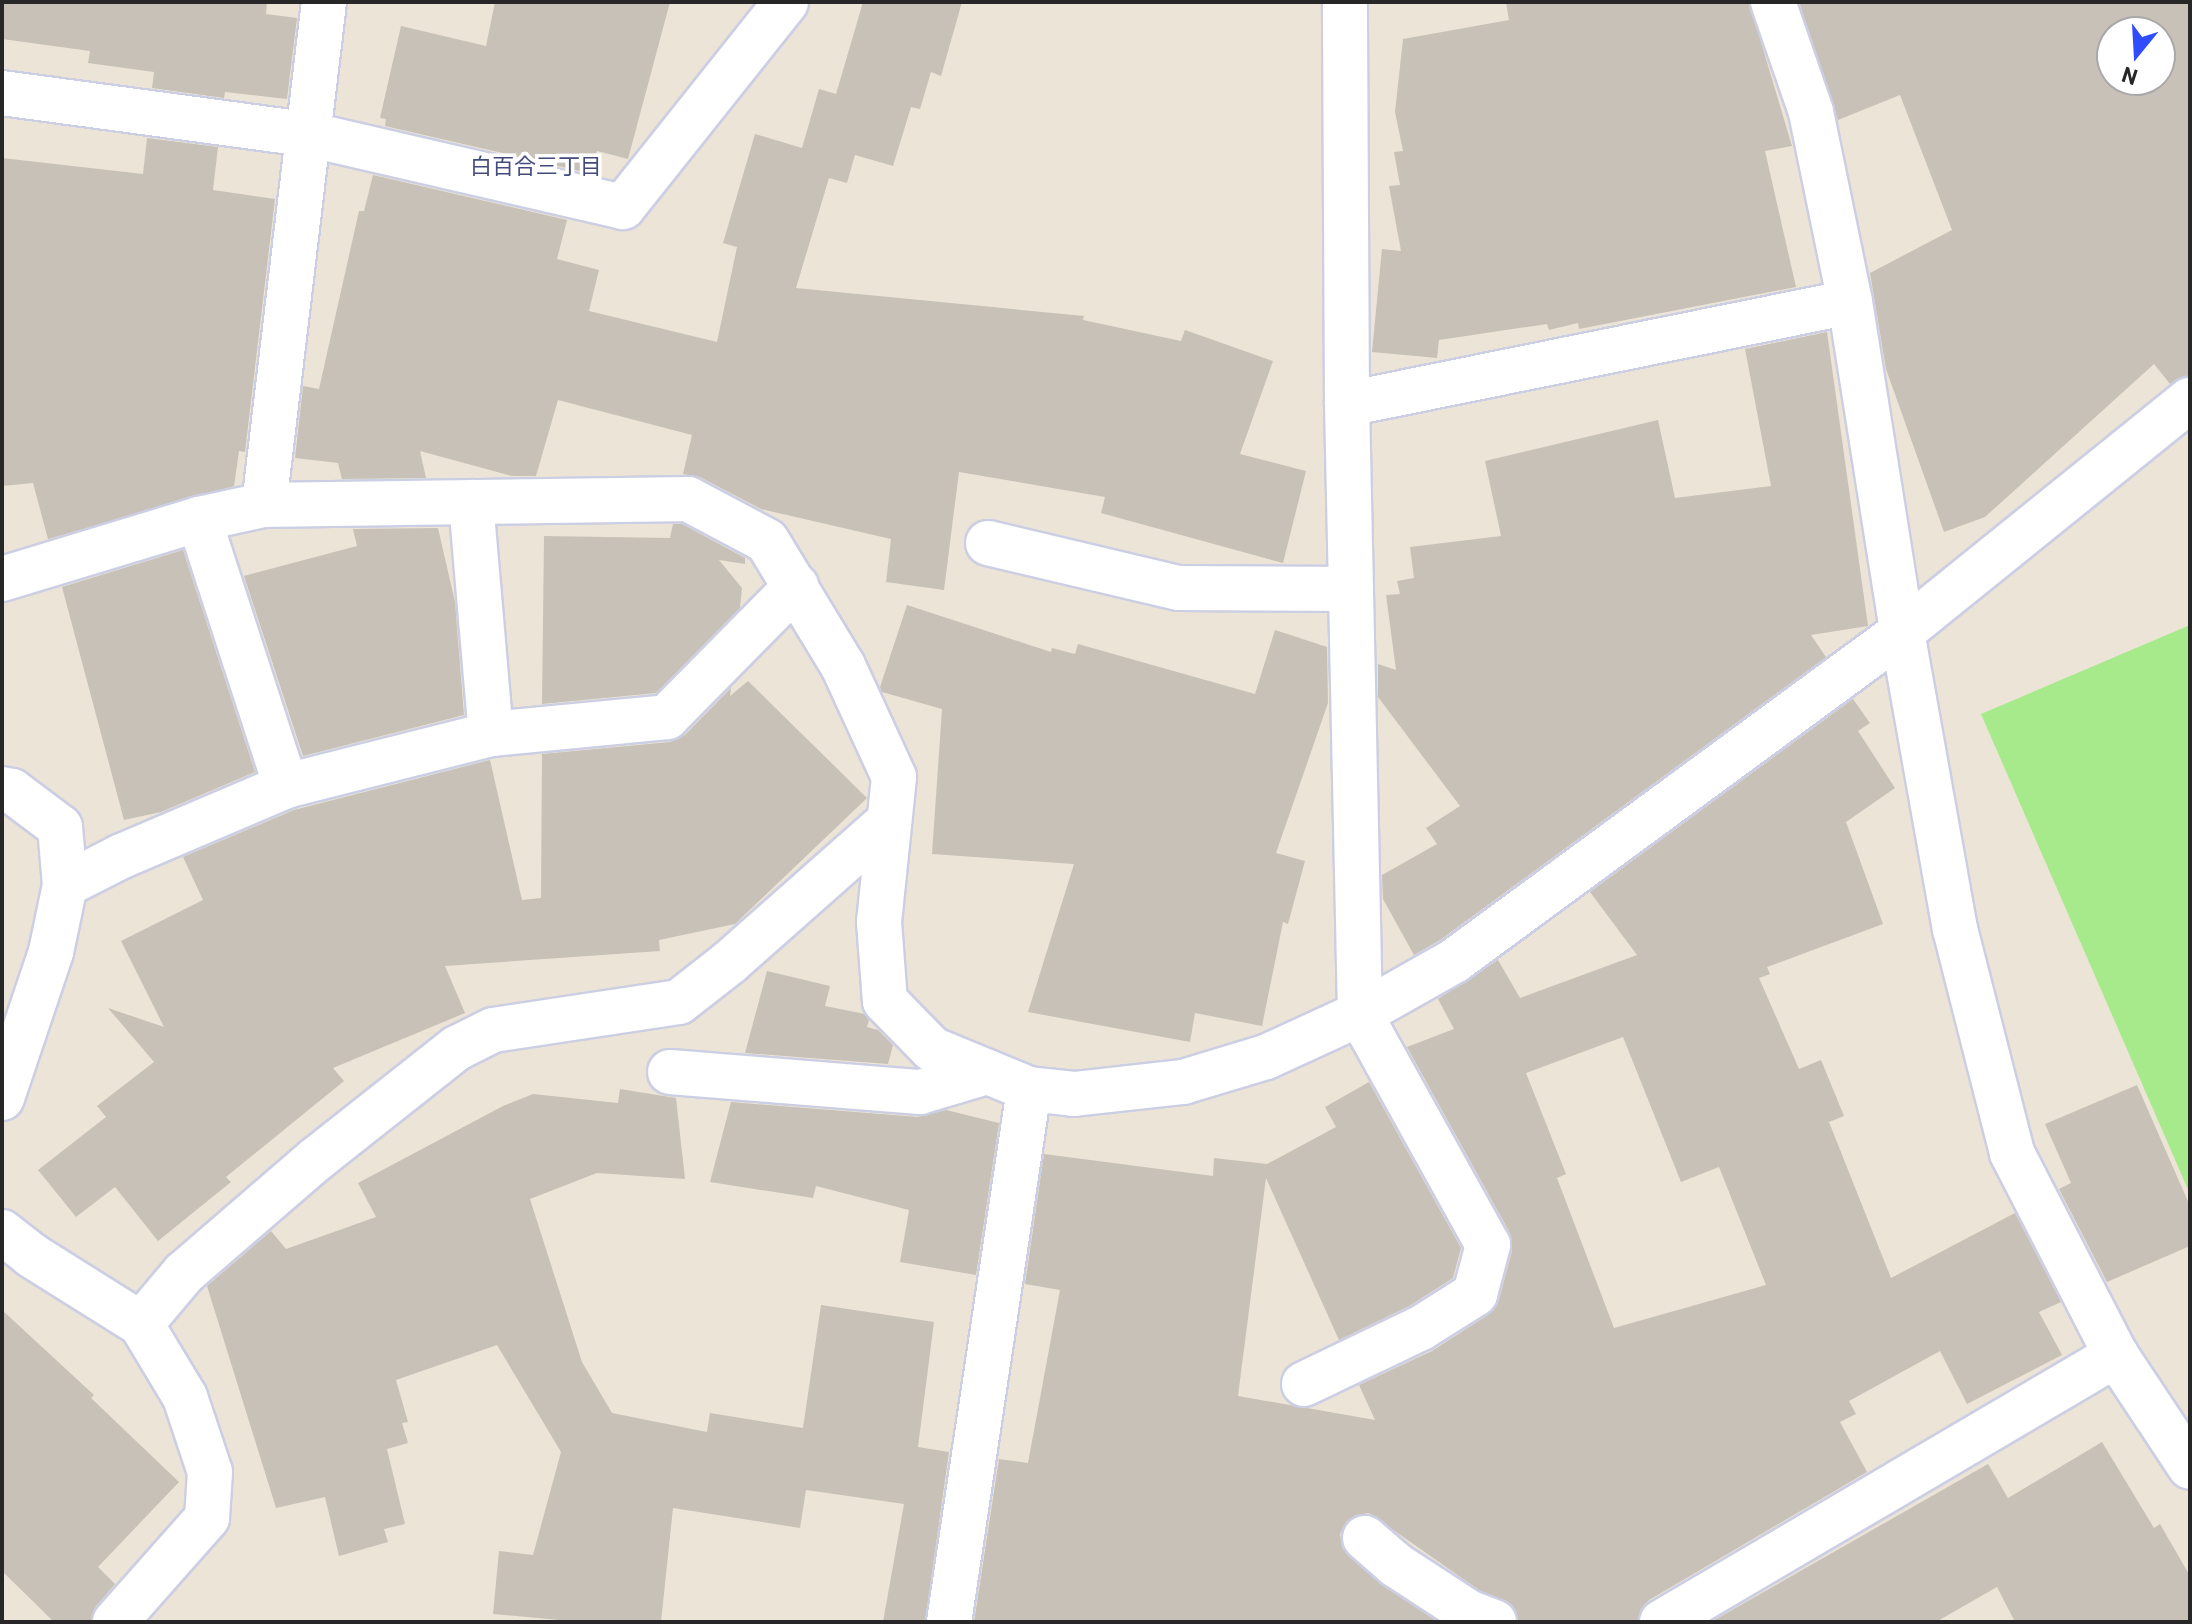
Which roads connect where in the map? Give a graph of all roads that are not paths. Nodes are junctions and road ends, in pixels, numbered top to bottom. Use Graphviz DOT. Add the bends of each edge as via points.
graph roads {
  1 [pos="324,2"];
  2 [pos="786,2"];
  3 [pos="1345,2"];
  4 [pos="1773,2"];
  5 [pos="2,93"];
  6 [pos="307,134"];
  7 [pos="1850,302"];
  8 [pos="2190,400"];
  9 [pos="1347,404"];
  10 [pos="471,502"];
  11 [pos="264,505"];
  12 [pos="199,519"];
  13 [pos="988,543"];
  14 [pos="2,579"];
  15 [pos="796,586"];
  16 [pos="1351,589"];
  17 [pos="1902,632"];
  18 [pos="491,734"];
  19 [pos="286,786"];
  20 [pos="2,789"];
  21 [pos="887,823"];
  22 [pos="65,885"];
  23 [pos="1360,1014"];
  24 [pos="670,1072"];
  25 [pos="987,1072"];
  26 [pos="1029,1089"];
  27 [pos="2,1098"];
  28 [pos="2,1232"];
  29 [pos="141,1324"];
  30 [pos="2116,1355"];
  31 [pos="1304,1384"];
  32 [pos="2190,1467"];
  33 [pos="1365,1538"];
  34 [pos="115,1622"];
  35 [pos="949,1622"];
  36 [pos="1494,1622"];
  37 [pos="1662,1622"];
  1 -- 6 [label="street"];
  2 -- 6 [label="street" via="623,207"];
  3 -- 9 [label="street"];
  4 -- 7 [label="street" via="1811,112"];
  5 -- 6 [label="street"];
  6 -- 11 [label="street"];
  7 -- 9 [label="street"];
  7 -- 17 [label="street"];
  8 -- 17 [label="street"];
  9 -- 16 [label="street"];
  10 -- 11 [label="street"];
  10 -- 15 [label="street" via="688,499 767,541"];
  10 -- 18 [label="street"];
  11 -- 12 [label="street"];
  12 -- 14 [label="street"];
  12 -- 19 [label="street"];
  13 -- 16 [label="street" via="1179,588"];
  15 -- 18 [label="street" via="667,717"];
  15 -- 21 [label="street" via="843,666 894,777"];
  16 -- 23 [label="street"];
  17 -- 23 [label="street" via="1454,961"];
  17 -- 30 [label="street" via="1955,929 2012,1153"];
  18 -- 19 [label="street"];
  19 -- 22 [label="street"];
  20 -- 22 [label="street" via="60,827"];
  21 -- 25 [label="street" via="879,922 885,1001 932,1049"];
  21 -- 29 [label="street" via="679,1002 493,1030 457,1048 184,1273"];
  22 -- 27 [label="street" via="51,952"];
  23 -- 26 [label="street" via="1266,1057 1183,1082 1074,1094"];
  23 -- 31 [label="street" via="1488,1245 1475,1294 1421,1328"];
  24 -- 25 [label="street" via="920,1092"];
  25 -- 26 [label="street"];
  26 -- 35 [label="street"];
  28 -- 29 [label="street"];
  29 -- 34 [label="street" via="185,1397 210,1472 207,1518"];
  30 -- 32 [label="street"];
  30 -- 37 [label="street"];
  33 -- 36 [label="street" via="1426,1585"];
}
